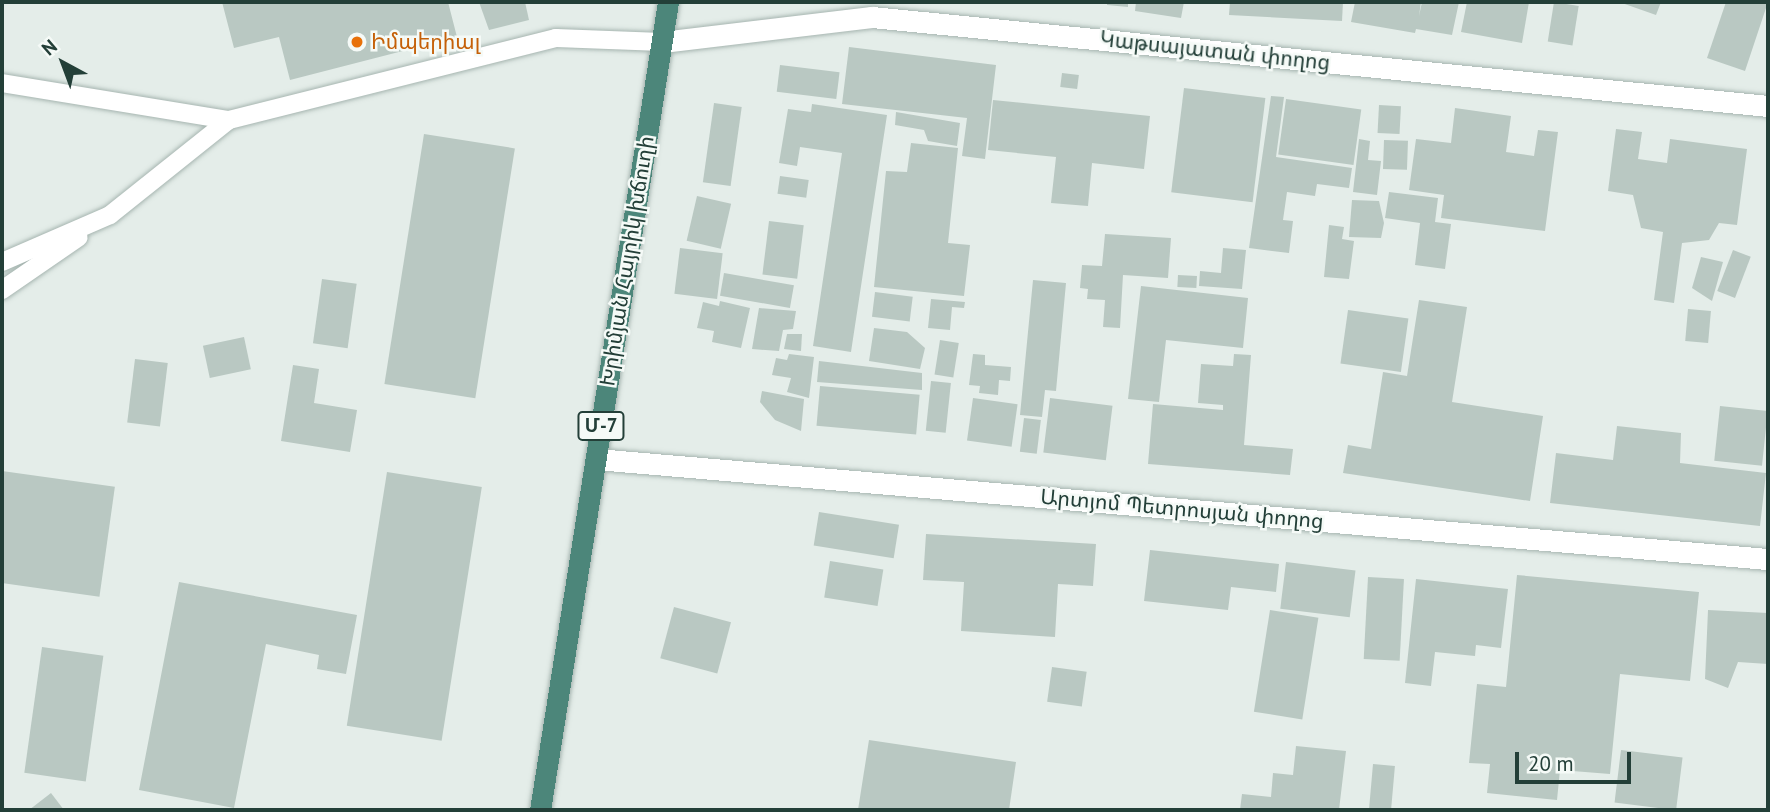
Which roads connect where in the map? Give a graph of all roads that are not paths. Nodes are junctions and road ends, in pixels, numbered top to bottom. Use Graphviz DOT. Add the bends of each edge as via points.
graph roads {
  1 [pos="668,2"];
  2 [pos="662,41"];
  3 [pos="2,83"];
  4 [pos="1768,106"];
  5 [pos="229,120"];
  6 [pos="110,215"];
  7 [pos="2,262"];
  8 [pos="2,290"];
  9 [pos="596,459"];
  10 [pos="1768,559"];
  11 [pos="540,810"];
  1 -- 2 [label="highway, Խրիմյան Հայրիկ խճուղի / Մ-7"];
  2 -- 4 [label="street, Կաթսայատան փողոց" via="872,17"];
  2 -- 5 [label="lane" via="556,38"];
  2 -- 9 [label="highway, Խրիմյան Հայրիկ խճուղի / Մ-7"];
  3 -- 5 [label="lane"];
  5 -- 6 [label="lane"];
  6 -- 7 [label="lane"];
  6 -- 8 [label="lane"];
  9 -- 10 [label="street, Արտյոմ Պետրոսյան փողոց"];
  9 -- 11 [label="highway, Խրիմյան Հայրիկ խճուղի / Մ-7"];
}
